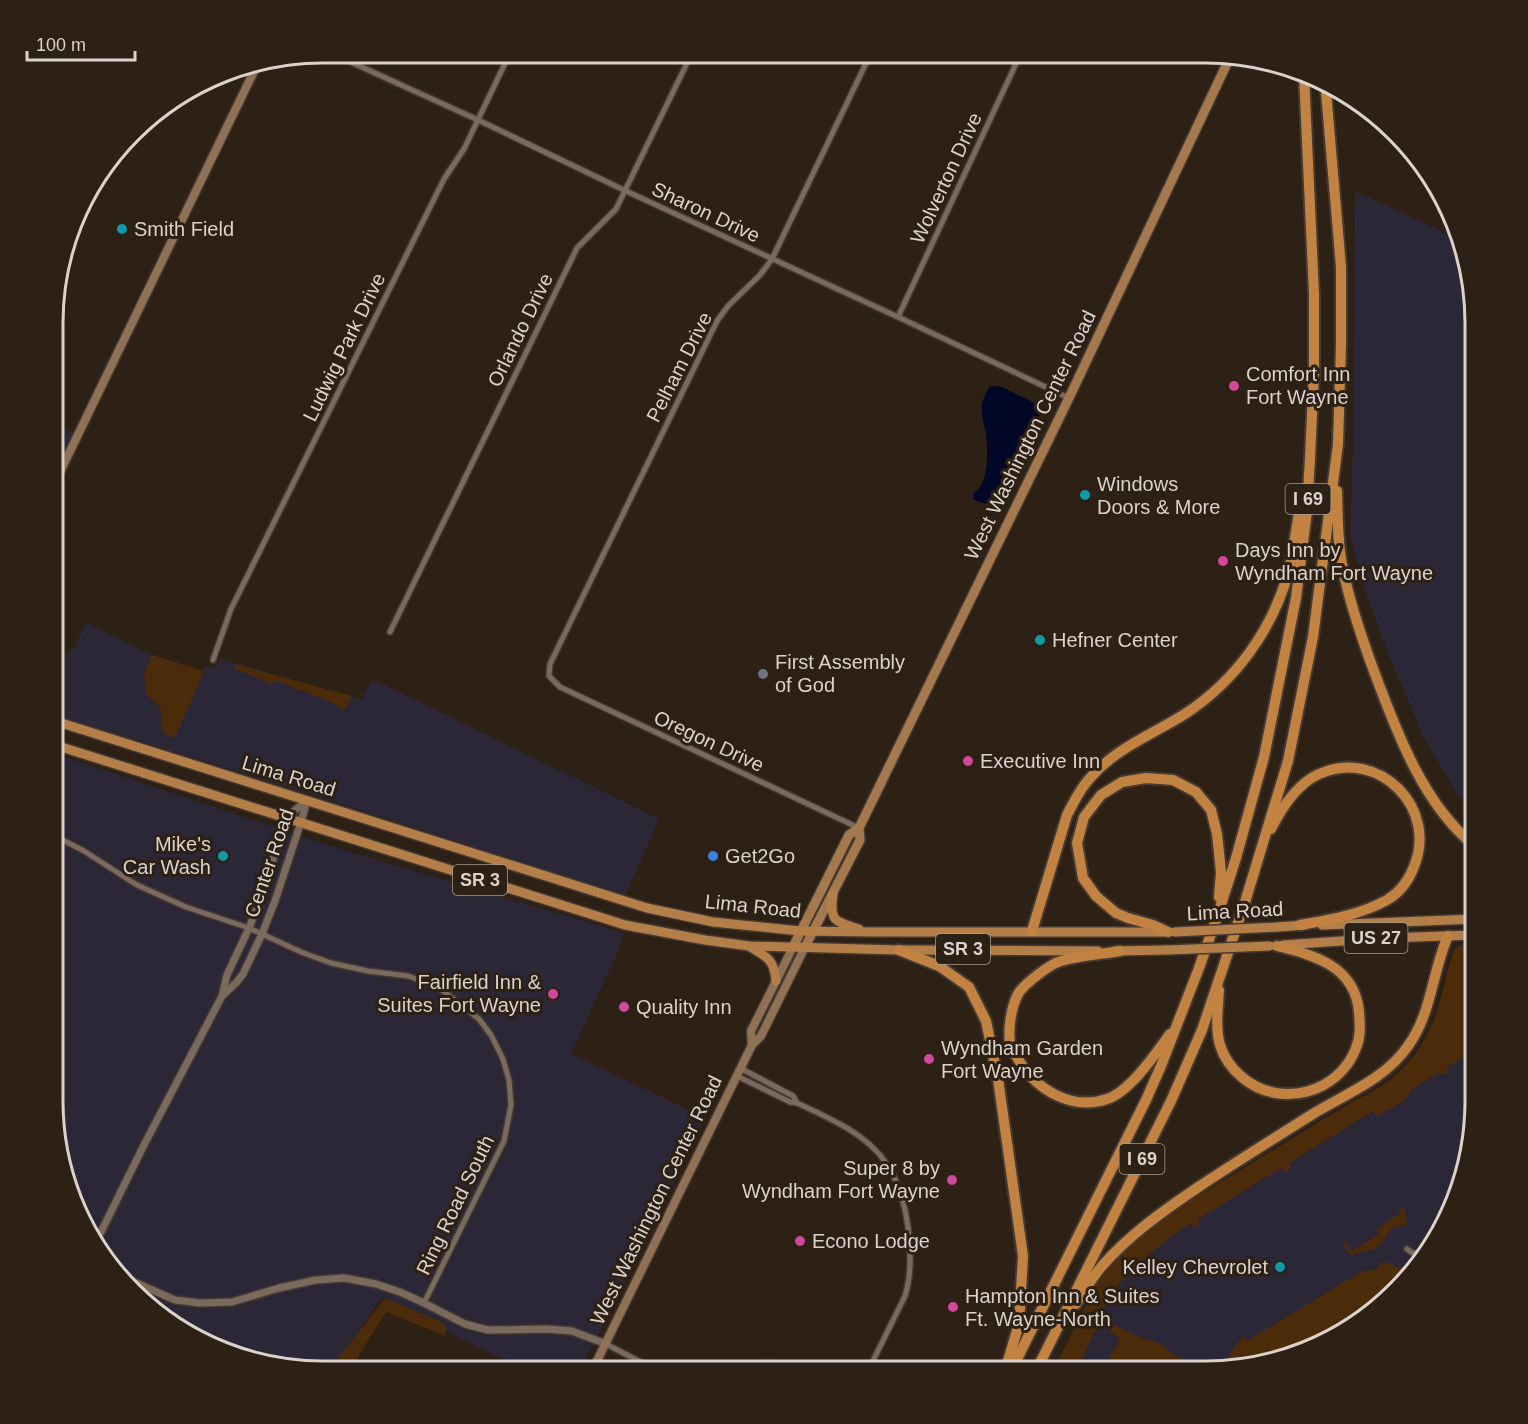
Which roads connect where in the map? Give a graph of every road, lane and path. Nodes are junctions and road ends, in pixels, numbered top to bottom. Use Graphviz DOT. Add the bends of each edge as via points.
graph roads {
  1 [pos="355,63"];
  2 [pos="505,63"];
  3 [pos="687,63"];
  4 [pos="866,63"];
  5 [pos="1016,63"];
  6 [pos="1228,64"];
  7 [pos="253,73"];
  8 [pos="1304,83"];
  9 [pos="1326,93"];
  10 [pos="478,120"];
  11 [pos="626,191"];
  12 [pos="772,259"];
  13 [pos="898,316"];
  14 [pos="1069,398"];
  15 [pos="1310,458"];
  16 [pos="1335,465"];
  17 [pos="63,466"];
  18 [pos="390,632"];
  19 [pos="213,660"];
  20 [pos="549,676"];
  21 [pos="63,724"];
  22 [pos="63,748"];
  23 [pos="307,800"];
  24 [pos="287,818"];
  25 [pos="301,822"];
  26 [pos="859,828"];
  27 [pos="1465,837"];
  28 [pos="63,840"];
  29 [pos="1261,851"];
  30 [pos="833,894"];
  31 [pos="1218,914"];
  32 [pos="1465,919"];
  33 [pos="1299,926"];
  34 [pos="249,928"];
  35 [pos="800,931"];
  36 [pos="813,931"];
  37 [pos="1032,931"];
  38 [pos="870,932"];
  39 [pos="1171,932"];
  40 [pos="262,934"];
  41 [pos="1465,935"];
  42 [pos="1449,936"];
  43 [pos="749,946"];
  44 [pos="1274,946"];
  45 [pos="793,947"];
  46 [pos="805,947"];
  47 [pos="900,950"];
  48 [pos="1120,951"];
  49 [pos="1221,975"];
  50 [pos="776,981"];
  51 [pos="222,996"];
  52 [pos="1179,1021"];
  53 [pos="752,1045"];
  54 [pos="738,1072"];
  55 [pos="100,1234"];
  56 [pos="1407,1249"];
  57 [pos="1415,1253"];
  58 [pos="139,1285"];
  59 [pos="424,1303"];
  60 [pos="1052,1339"];
  61 [pos="606,1344"];
  62 [pos="597,1361"];
  63 [pos="639,1361"];
  64 [pos="873,1361"];
  65 [pos="1008,1361"];
  66 [pos="1016,1361"];
  67 [pos="1041,1361"];
  1 -- 10 [label="street, Sharon Drive"];
  2 -- 10 [label="street, Ludwig Park Drive"];
  3 -- 11 [label="street, Orlando Drive"];
  4 -- 12 [label="street, Pelham Drive"];
  5 -- 13 [label="street, Wolverton Drive"];
  6 -- 14 [label="main road, West Washington Center Road"];
  7 -- 17 [label="main road"];
  8 -- 15 [label="highway, I 69" via="1314,294"];
  9 -- 16 [label="highway, I 69" via="1341,267"];
  10 -- 11 [label="street, Sharon Drive"];
  10 -- 19 [label="street, Ludwig Park Drive" via="444,178 231,609"];
  11 -- 12 [label="street, Sharon Drive"];
  11 -- 18 [label="street, Orlando Drive" via="616,208 577,248"];
  12 -- 13 [label="street, Sharon Drive"];
  12 -- 20 [label="street, Pelham Drive" via="717,321 550,664"];
  13 -- 14 [label="street, Sharon Drive"];
  14 -- 26 [label="main road, West Washington Center Road"];
  15 -- 31 [label="highway, I 69" via="1296,598 1269,735"];
  15 -- 37 [label="highway" via="1288,574 1255,646 1203,702 1118,753 1090,778 1067,815"];
  16 -- 27 [label="highway" via="1342,567 1360,633 1410,760 1425,787"];
  16 -- 29 [label="highway, I 69" via="1313,637 1288,761"];
  20 -- 26 [label="street, Oregon Drive" via="560,687"];
  21 -- 23 [label="highway, Lima Road / SR 3"];
  22 -- 24 [label="highway, Lima Road / SR 3"];
  23 -- 24 [label="street, Center Road"];
  23 -- 25 [label="street, Center Road"];
  23 -- 35 [label="highway, Lima Road / SR 3" via="647,909 713,922"];
  24 -- 25 [label="highway, Lima Road / SR 3"];
  24 -- 34 [label="street, Center Road"];
  25 -- 40 [label="street, Center Road"];
  25 -- 43 [label="highway, Lima Road / SR 3" via="625,925"];
  26 -- 30 [label="main road, West Washington Center Road" via="860,840"];
  26 -- 35 [label="main road, West Washington Center Road" via="849,835"];
  28 -- 34 [label="street, Ring Road South" via="137,885"];
  29 -- 33 [label="highway" via="1289,801 1318,775 1344,768 1366,770 1387,779 1409,800 1420,846 1410,877 1399,890 1363,910"];
  29 -- 49 [label="highway, I 69"];
  30 -- 36 [label="main road, West Washington Center Road"];
  30 -- 38 [label="highway" via="833,917"];
  31 -- 39 [label="highway" via="1221,872 1211,810 1196,792 1173,780 1146,778 1122,782 1101,795 1084,816 1077,843 1083,878 1116,913"];
  31 -- 52 [label="highway, I 69"];
  32 -- 33 [label="highway, Lima Road / US 27"];
  33 -- 39 [label="highway, Lima Road / US 27, bridge"];
  34 -- 40 [label="street, Ring Road South"];
  34 -- 51 [label="street, Center Road" via="227,975"];
  35 -- 36 [label="highway, Lima Road / SR 3"];
  35 -- 45 [label="main road, West Washington Center Road"];
  36 -- 38 [label="highway, Lima Road / SR 3"];
  36 -- 46 [label="main road, West Washington Center Road"];
  37 -- 38 [label="highway, Lima Road / SR 3"];
  37 -- 39 [label="highway, Lima Road / SR 3"];
  40 -- 51 [label="street, Center Road" via="243,974"];
  40 -- 59 [label="street, Ring Road South" via="331,963 408,976 438,987 479,1019 503,1059 511,1105 504,1142"];
  41 -- 42 [label="highway, Lima Road / US 27"];
  42 -- 44 [label="highway, Lima Road / US 27"];
  42 -- 60 [label="highway" via="1440,954 1419,1029 1398,1059 1371,1081 1229,1166 1156,1216 1101,1267"];
  43 -- 45 [label="highway, Lima Road / SR 3"];
  43 -- 50 [label="highway" via="773,964"];
  44 -- 48 [label="highway, Lima Road / US 27, bridge"];
  44 -- 49 [label="highway" via="1306,953 1333,966 1353,991 1359,1008 1357,1047 1350,1060 1330,1082 1314,1091 1280,1094 1260,1089 1236,1072 1220,1045"];
  45 -- 46 [label="highway, Lima Road / SR 3"];
  45 -- 50 [label="main road, West Washington Center Road"];
  46 -- 47 [label="highway, Lima Road / SR 3"];
  46 -- 53 [label="main road, West Washington Center Road" via="761,1036"];
  47 -- 48 [label="highway, Lima Road / SR 3"];
  47 -- 65 [label="highway" via="939,966 969,987 986,1021 1023,1256 1019,1324"];
  48 -- 52 [label="highway" via="1060,961 1040,972 1019,993 1011,1018 1010,1045 1026,1072 1041,1087 1061,1097 1086,1103 1109,1099 1131,1083"];
  49 -- 60 [label="highway, I 69" via="1171,1101"];
  50 -- 53 [label="main road, West Washington Center Road" via="751,1031"];
  51 -- 55 [label="street, Center Road"];
  52 -- 66 [label="highway, I 69" via="1146,1100"];
  53 -- 54 [label="main road, West Washington Center Road"];
  54 -- 61 [label="main road, West Washington Center Road"];
  54 -- 64 [label="street" via="860,1136 890,1169 900,1188 909,1238 909,1284"];
  56 -- 57 [label="street"];
  58 -- 59 [label="street" via="175,1300 232,1302 316,1280 344,1278 376,1284"];
  59 -- 61 [label="street" via="465,1324 488,1330 572,1331"];
  60 -- 67 [label="highway, I 69"];
  61 -- 62 [label="main road, West Washington Center Road"];
  61 -- 63 [label="street"];
}
